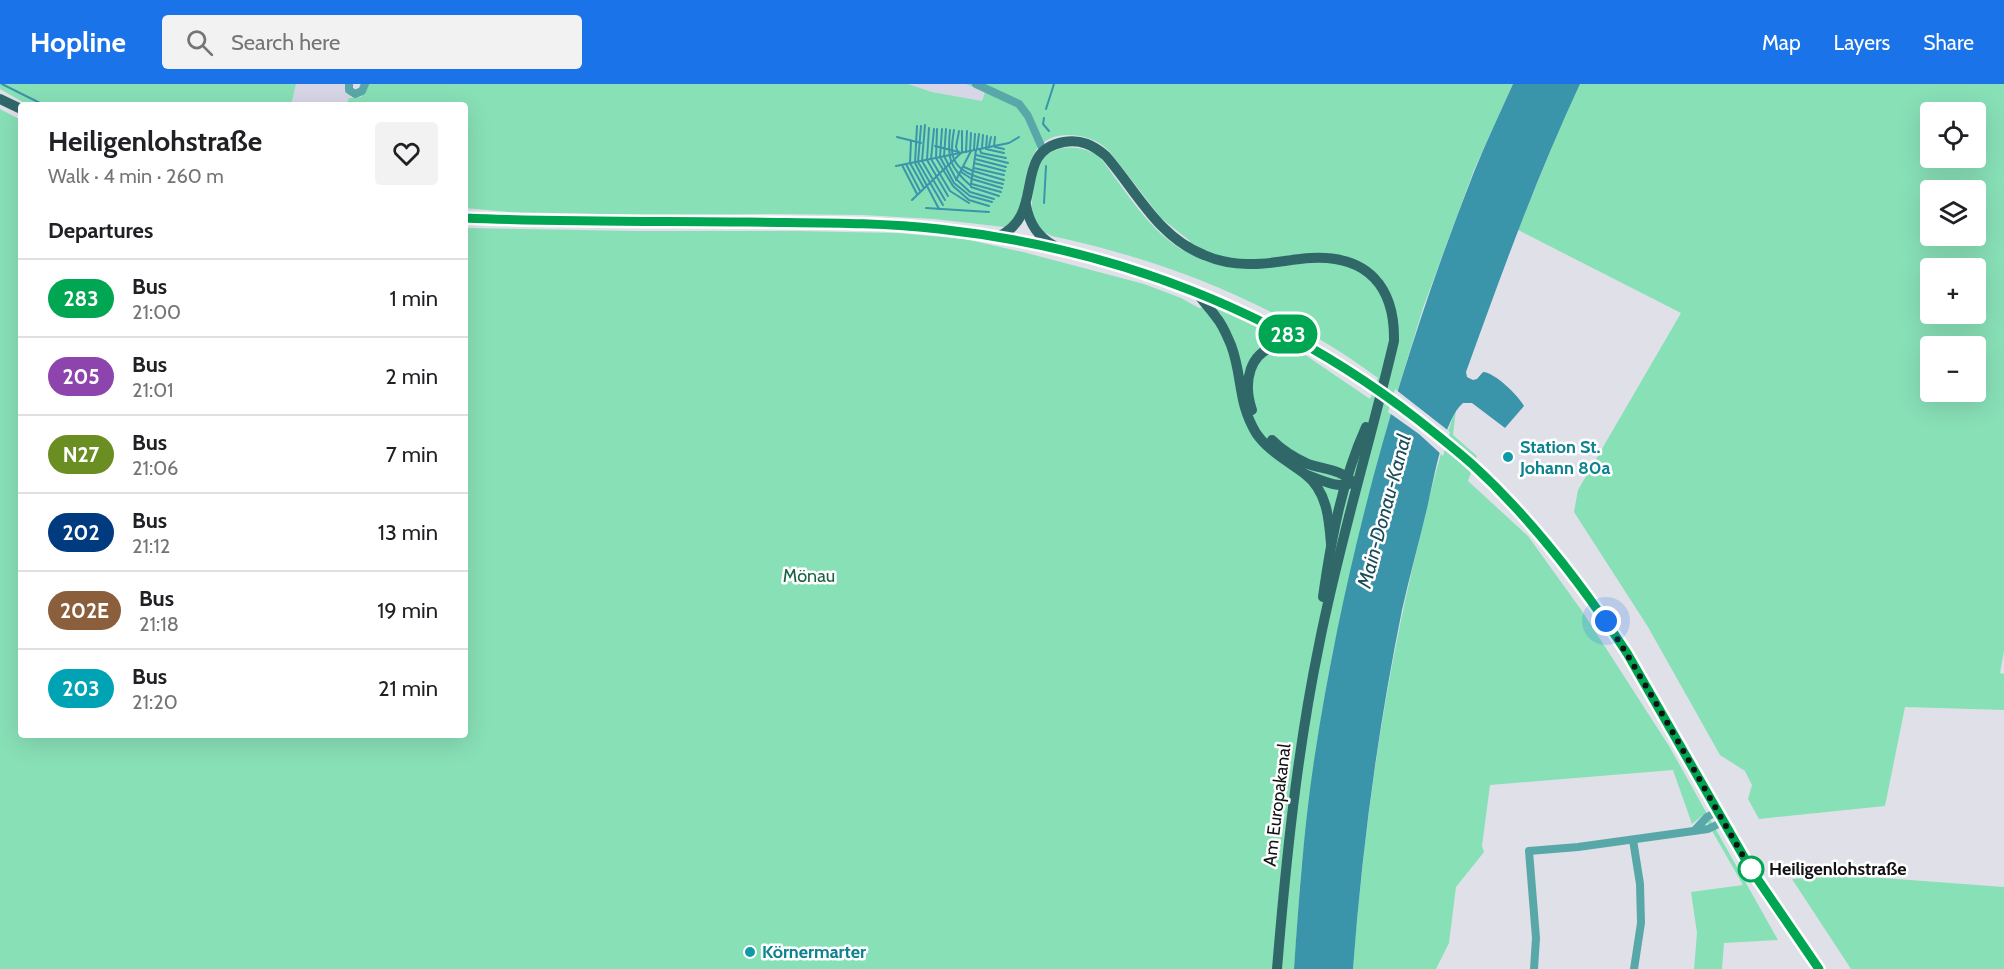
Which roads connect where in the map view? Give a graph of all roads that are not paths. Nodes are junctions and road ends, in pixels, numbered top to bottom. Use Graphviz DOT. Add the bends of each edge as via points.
graph roads {
  1 [pos="349,84"];
  2 [pos="976,84"];
  3 [pos="364,85"];
  4 [pos="0,99"];
  5 [pos="18,108"];
  6 [pos="1043,150"];
  7 [pos="1026,205"];
  8 [pos="468,218"];
  9 [pos="997,237"];
  10 [pos="1055,248"];
  11 [pos="1197,291"];
  12 [pos="1309,346"];
  13 [pos="1307,475"];
  14 [pos="1352,482"];
  15 [pos="1331,544"];
  16 [pos="1318,645"];
  17 [pos="1717,812"];
  18 [pos="1724,822"];
  19 [pos="1695,830"];
  20 [pos="1633,840"];
  21 [pos="1277,969"];
  22 [pos="1534,969"];
  23 [pos="1634,969"];
  24 [pos="1819,969"];
  1 -- 3 [label="street" via="356,94"];
  2 -- 6 [label="street" via="1019,104"];
  4 -- 5 [label="main road"];
  6 -- 7 [label="main road" via="1034,165"];
  6 -- 14 [label="main road, Am Europakanal" via="1074,141 1095,147 1162,228 1205,256 1249,264 1328,258 1366,270 1378,282 1394,319 1394,341"];
  7 -- 9 [label="main road" via="1015,226"];
  7 -- 10 [label="main road" via="1035,230"];
  8 -- 9 [label="main road" via="840,224 938,229"];
  9 -- 10 [label="main road"];
  10 -- 11 [label="main road" via="1132,268"];
  11 -- 12 [label="main road"];
  11 -- 13 [label="main road" via="1227,336 1245,412 1258,435 1282,459"];
  12 -- 14 [label="main road" via="1284,344 1266,349 1257,357 1247,380 1251,406 1263,431 1282,449"];
  12 -- 17 [label="main road, bridge" via="1403,408 1473,465 1524,518 1594,604 1650,690"];
  13 -- 14 [label="main road" via="1328,483"];
  13 -- 15 [label="main road" via="1320,491 1329,513"];
  14 -- 15 [label="main road, Am Europakanal"];
  14 -- 16 [label="main road, Am Europakanal"];
  15 -- 16 [label="main road, Am Europakanal"];
  16 -- 21 [label="main road, Am Europakanal" via="1293,800"];
  17 -- 18 [label="main road"];
  17 -- 19 [label="street"];
  18 -- 19 [label="street"];
  18 -- 24 [label="main road"];
  19 -- 20 [label="street"];
  20 -- 22 [label="street" via="1529,851 1536,938"];
  20 -- 23 [label="street" via="1641,923"];
}
